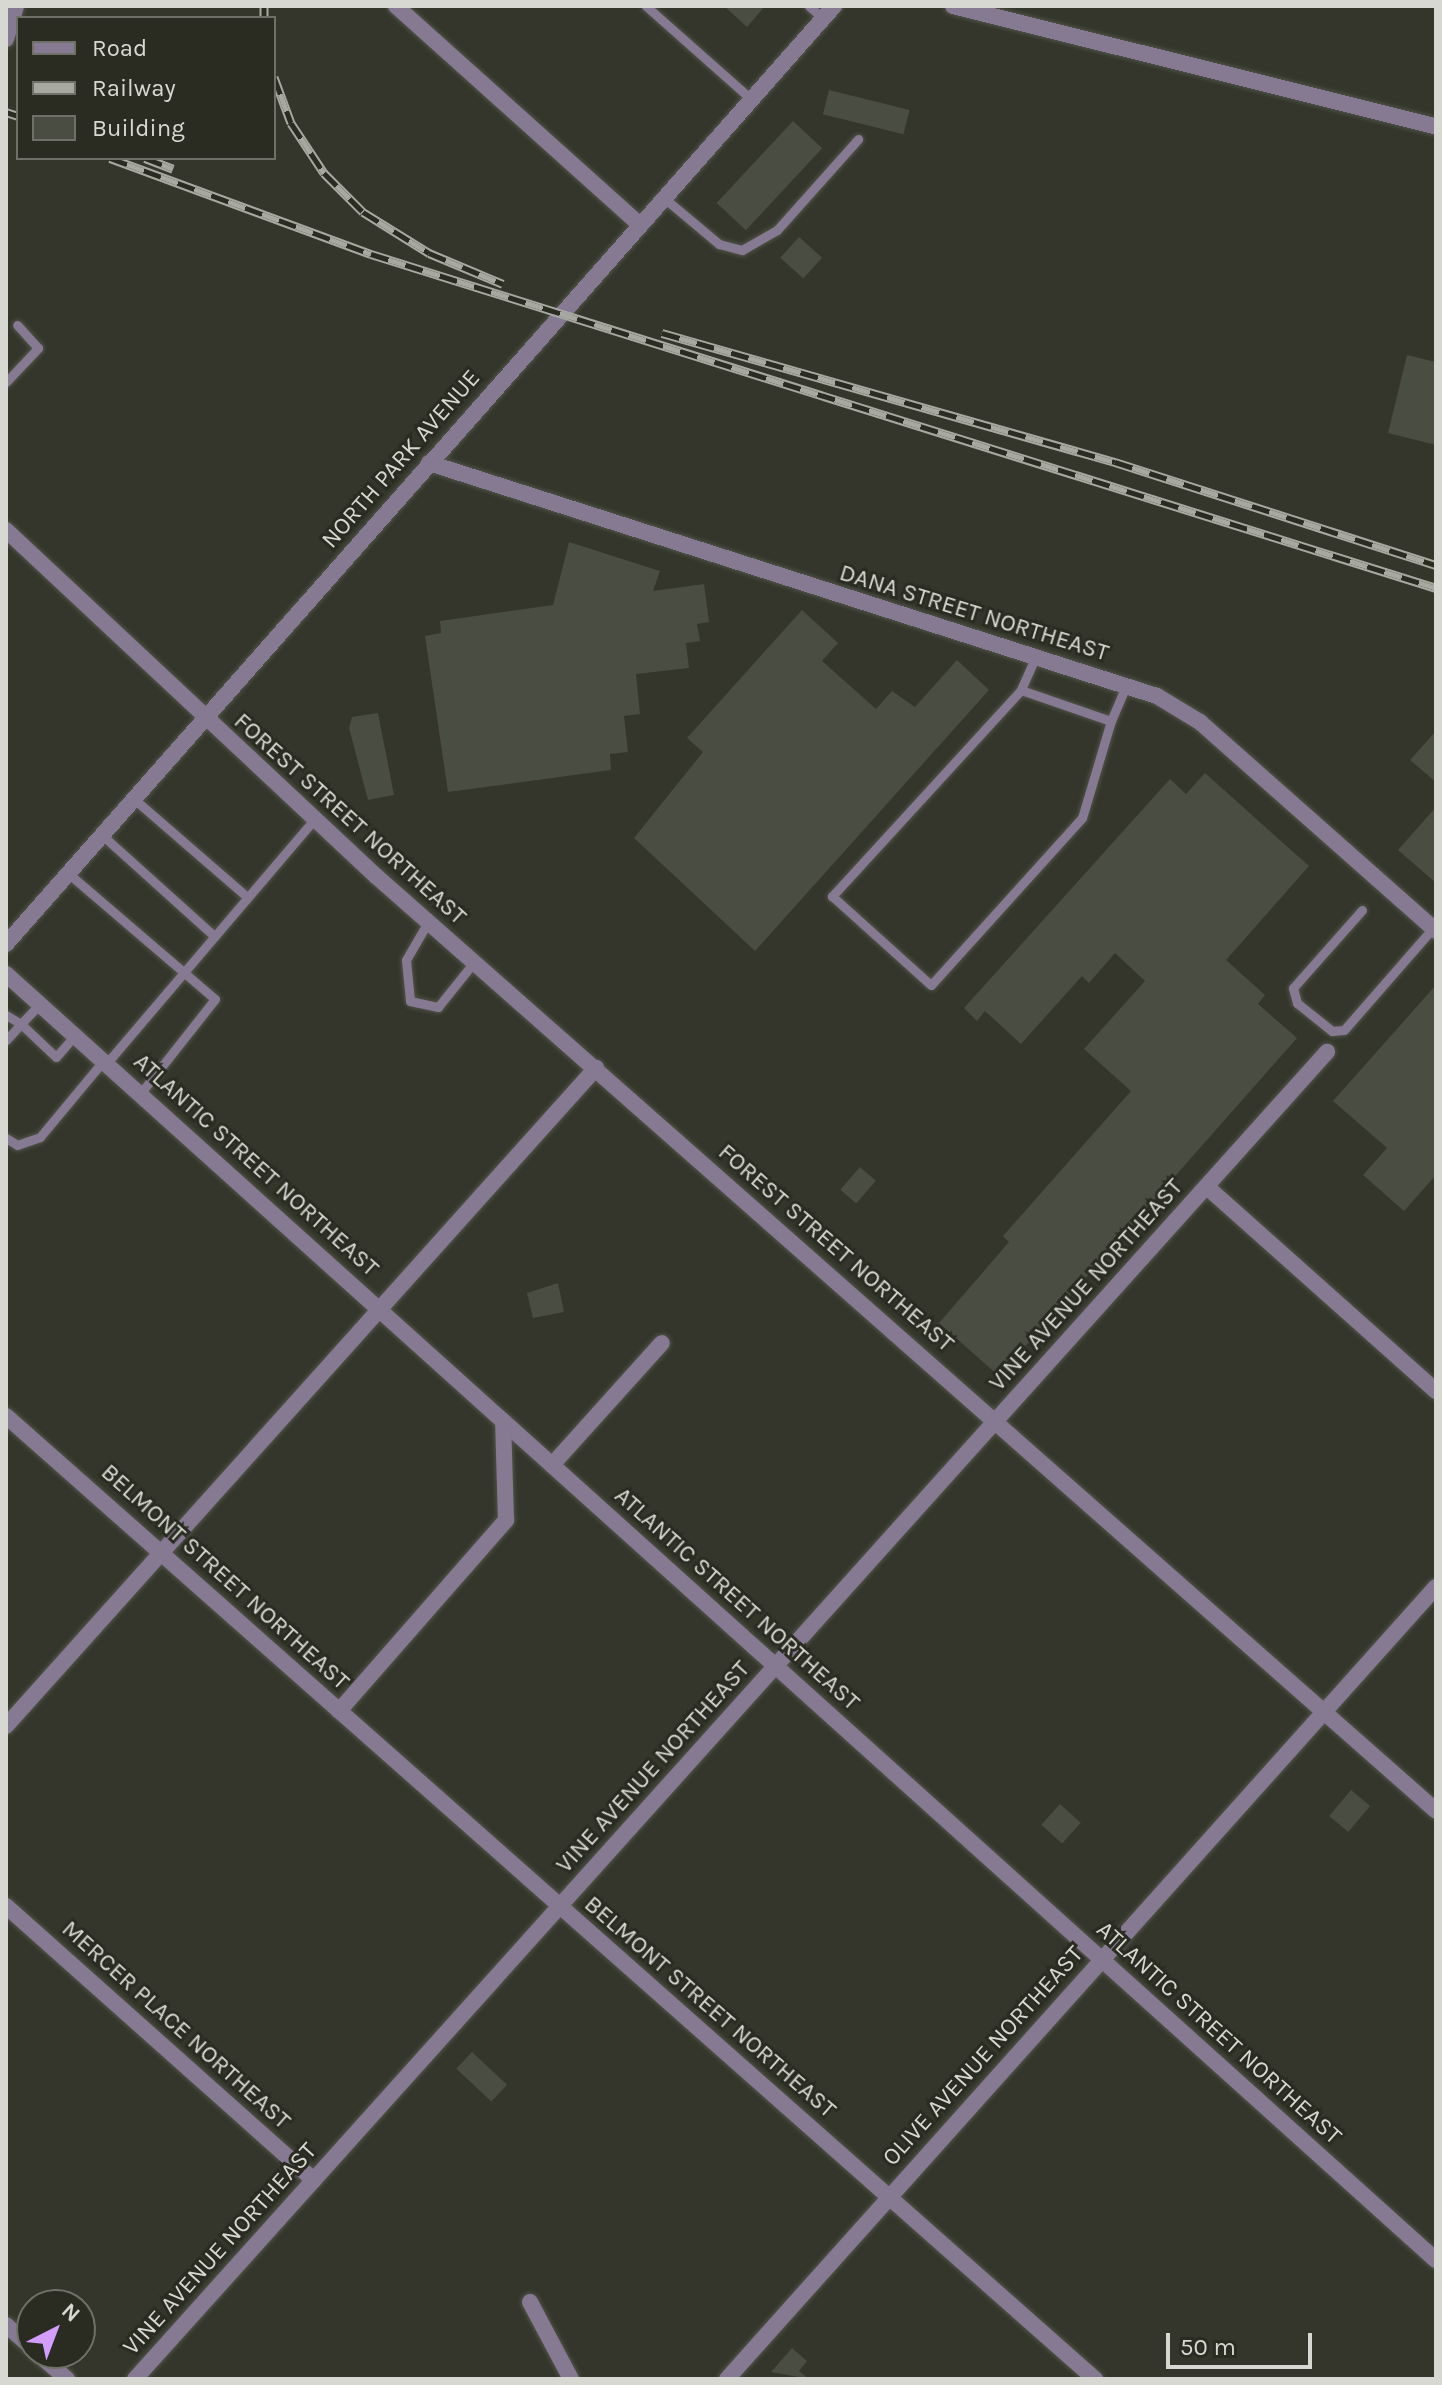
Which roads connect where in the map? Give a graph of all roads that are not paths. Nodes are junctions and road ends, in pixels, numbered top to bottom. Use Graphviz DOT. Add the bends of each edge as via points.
graph roads {
  1 [pos="16,6"];
  2 [pos="396,6"];
  3 [pos="646,6"];
  4 [pos="809,6"];
  5 [pos="953,6"];
  6 [pos="828,12"];
  7 [pos="6,39"];
  8 [pos="751,99"];
  9 [pos="1436,126"];
  10 [pos="858,139"];
  11 [pos="664,198"];
  12 [pos="640,225"];
  13 [pos="17,325"];
  14 [pos="6,382"];
  15 [pos="429,463"];
  16 [pos="6,530"];
  17 [pos="1035,658"];
  18 [pos="1126,686"];
  19 [pos="1021,690"];
  20 [pos="204,720"];
  21 [pos="1111,721"];
  22 [pos="134,799"];
  23 [pos="314,820"];
  24 [pos="102,835"];
  25 [pos="69,874"];
  26 [pos="246,896"];
  27 [pos="1362,910"];
  28 [pos="428,922"];
  29 [pos="1435,929"];
  30 [pos="211,933"];
  31 [pos="6,944"];
  32 [pos="474,962"];
  33 [pos="182,972"];
  34 [pos="6,974"];
  35 [pos="40,1004"];
  36 [pos="6,1015"];
  37 [pos="21,1024"];
  38 [pos="75,1035"];
  39 [pos="6,1040"];
  40 [pos="1327,1052"];
  41 [pos="105,1062"];
  42 [pos="596,1068"];
  43 [pos="140,1094"];
  44 [pos="6,1138"];
  45 [pos="1207,1187"];
  46 [pos="380,1309"];
  47 [pos="662,1343"];
  48 [pos="1436,1391"];
  49 [pos="6,1416"];
  50 [pos="503,1421"];
  51 [pos="995,1421"];
  52 [pos="552,1465"];
  53 [pos="161,1553"];
  54 [pos="1436,1587"];
  55 [pos="776,1666"];
  56 [pos="339,1711"];
  57 [pos="1324,1712"];
  58 [pos="7,1724"];
  59 [pos="1436,1811"];
  60 [pos="6,1906"];
  61 [pos="561,1907"];
  62 [pos="1102,1960"];
  63 [pos="314,2180"];
  64 [pos="889,2197"];
  65 [pos="1436,2260"];
  66 [pos="530,2302"];
  67 [pos="135,2379"];
  68 [pos="571,2379"];
  69 [pos="727,2379"];
  70 [pos="1095,2379"];
  1 -- 7 [label="street"];
  2 -- 12 [label="street"];
  3 -- 8 [label="lane"];
  4 -- 6 [label="lane"];
  5 -- 9 [label="street"];
  6 -- 8 [label="street, NORTH PARK AVENUE"];
  8 -- 11 [label="street, NORTH PARK AVENUE"];
  10 -- 11 [label="lane" via="777,230 742,250 719,244"];
  11 -- 12 [label="street, NORTH PARK AVENUE"];
  12 -- 15 [label="street, NORTH PARK AVENUE"];
  13 -- 14 [label="lane" via="38,348"];
  15 -- 17 [label="street, DANA STREET NORTHEAST"];
  15 -- 20 [label="street, NORTH PARK AVENUE"];
  16 -- 20 [label="street, FOREST STREET NORTHEAST"];
  17 -- 18 [label="street, DANA STREET NORTHEAST"];
  17 -- 19 [label="lane"];
  18 -- 21 [label="lane"];
  18 -- 29 [label="street, DANA STREET NORTHEAST" via="1200,722"];
  19 -- 21 [label="lane"];
  19 -- 21 [label="lane" via="832,896 931,985 1082,818"];
  20 -- 22 [label="street, NORTH PARK AVENUE"];
  20 -- 23 [label="street, FOREST STREET NORTHEAST"];
  22 -- 24 [label="street, NORTH PARK AVENUE"];
  22 -- 26 [label="lane"];
  23 -- 26 [label="lane"];
  23 -- 28 [label="street, FOREST STREET NORTHEAST"];
  24 -- 25 [label="street, NORTH PARK AVENUE"];
  24 -- 30 [label="lane"];
  25 -- 31 [label="street, NORTH PARK AVENUE"];
  25 -- 33 [label="lane"];
  26 -- 30 [label="lane"];
  27 -- 29 [label="lane" via="1293,988 1297,1003 1332,1031 1344,1030"];
  28 -- 32 [label="street, FOREST STREET NORTHEAST"];
  28 -- 32 [label="lane" via="406,960 410,1001 438,1007"];
  30 -- 33 [label="lane"];
  32 -- 42 [label="street, FOREST STREET NORTHEAST"];
  33 -- 41 [label="lane"];
  33 -- 43 [label="lane" via="216,1006"];
  34 -- 35 [label="street, ATLANTIC STREET NORTHEAST"];
  35 -- 37 [label="lane"];
  35 -- 38 [label="street, ATLANTIC STREET NORTHEAST"];
  36 -- 37 [label="lane"];
  37 -- 38 [label="lane" via="56,1057"];
  37 -- 39 [label="lane"];
  38 -- 41 [label="street, ATLANTIC STREET NORTHEAST"];
  40 -- 45 [label="street, VINE AVENUE NORTHEAST"];
  41 -- 43 [label="street, ATLANTIC STREET NORTHEAST"];
  41 -- 44 [label="lane" via="40,1137 17,1145"];
  42 -- 46 [label="street"];
  42 -- 51 [label="street, FOREST STREET NORTHEAST"];
  43 -- 46 [label="street, ATLANTIC STREET NORTHEAST"];
  45 -- 48 [label="street"];
  45 -- 51 [label="street, VINE AVENUE NORTHEAST"];
  46 -- 50 [label="street, ATLANTIC STREET NORTHEAST"];
  46 -- 53 [label="street"];
  47 -- 52 [label="street"];
  49 -- 53 [label="street, BELMONT STREET NORTHEAST"];
  50 -- 52 [label="street, ATLANTIC STREET NORTHEAST"];
  50 -- 56 [label="street" via="506,1520"];
  51 -- 55 [label="street, VINE AVENUE NORTHEAST"];
  51 -- 57 [label="street, FOREST STREET NORTHEAST"];
  52 -- 55 [label="street, ATLANTIC STREET NORTHEAST"];
  53 -- 56 [label="street, BELMONT STREET NORTHEAST"];
  53 -- 58 [label="street"];
  54 -- 57 [label="street, OLIVE AVENUE NORTHEAST"];
  55 -- 61 [label="street, VINE AVENUE NORTHEAST"];
  55 -- 62 [label="street, ATLANTIC STREET NORTHEAST"];
  56 -- 61 [label="street, BELMONT STREET NORTHEAST"];
  57 -- 59 [label="street, FOREST STREET NORTHEAST"];
  57 -- 62 [label="street, OLIVE AVENUE NORTHEAST"];
  60 -- 63 [label="street, MERCER PLACE NORTHEAST"];
  61 -- 63 [label="street, VINE AVENUE NORTHEAST"];
  61 -- 64 [label="street, BELMONT STREET NORTHEAST"];
  62 -- 64 [label="street, OLIVE AVENUE NORTHEAST"];
  62 -- 65 [label="street, ATLANTIC STREET NORTHEAST"];
  63 -- 67 [label="street, VINE AVENUE NORTHEAST"];
  64 -- 69 [label="street, OLIVE AVENUE NORTHEAST"];
  64 -- 70 [label="street, BELMONT STREET NORTHEAST"];
  66 -- 68 [label="street"];
}
